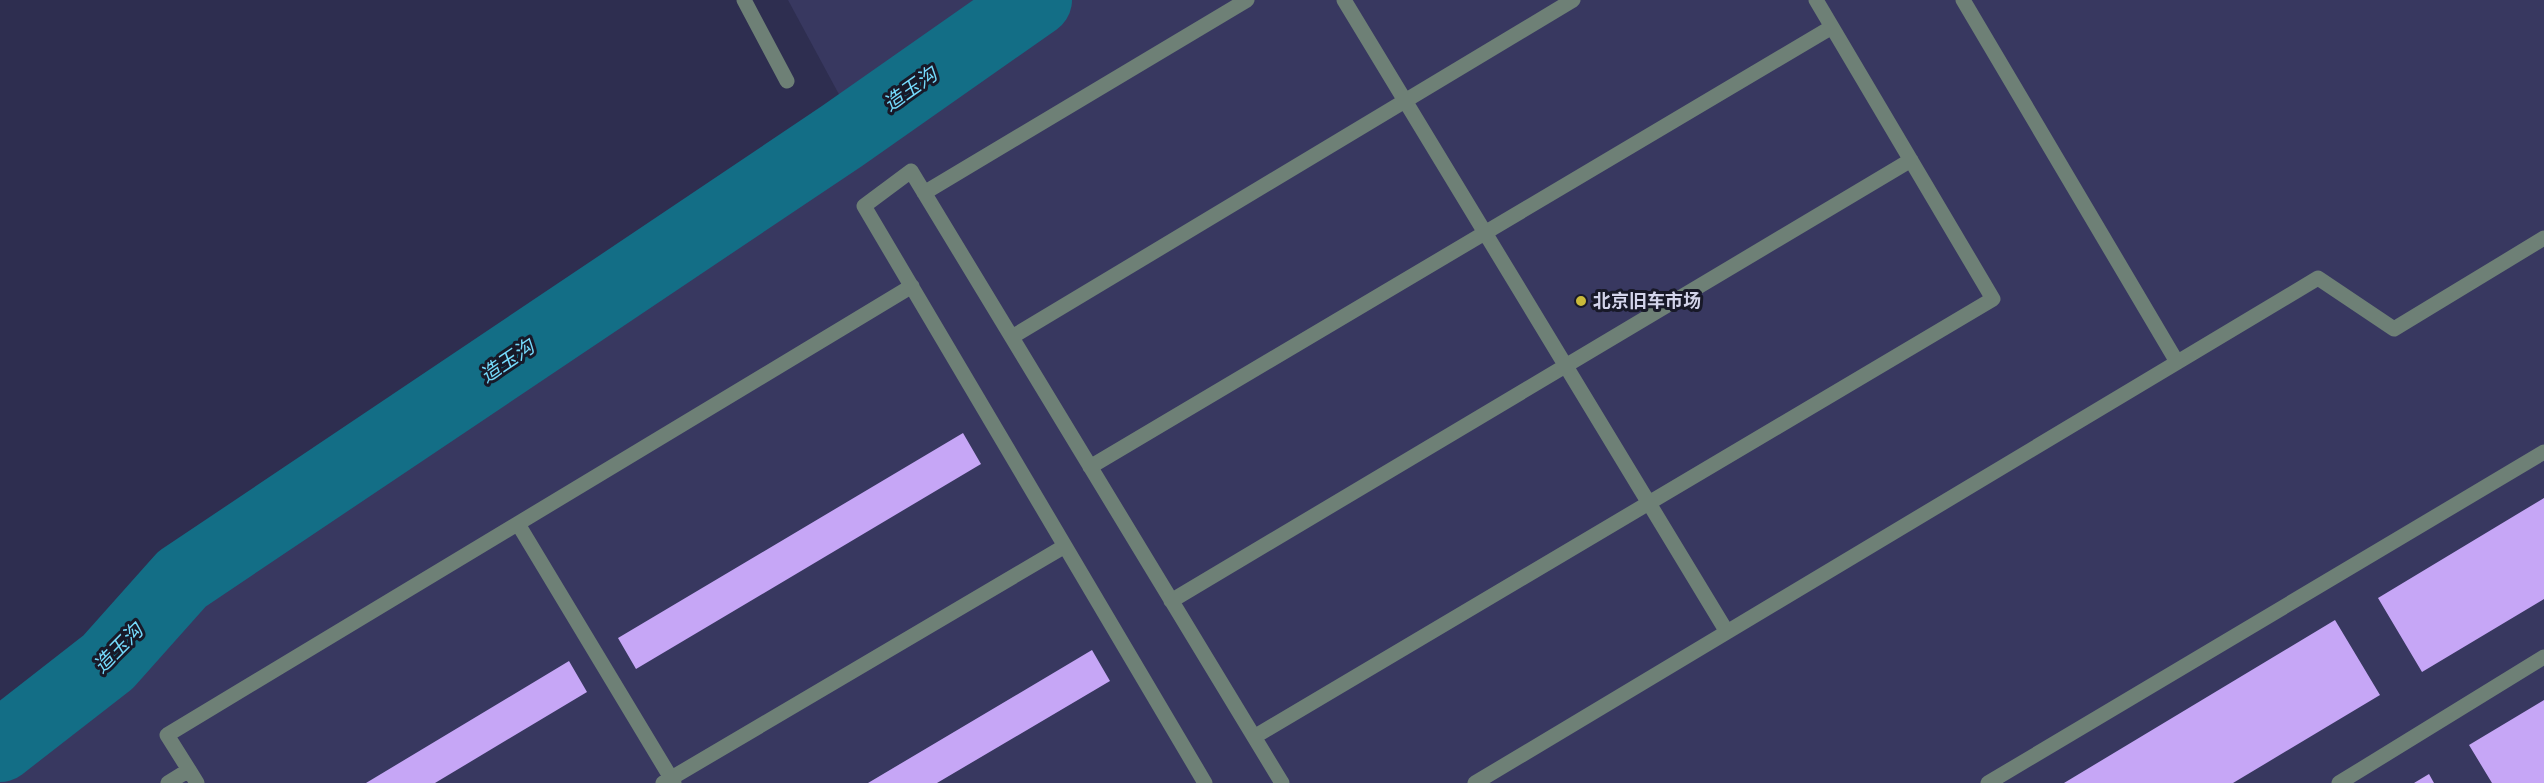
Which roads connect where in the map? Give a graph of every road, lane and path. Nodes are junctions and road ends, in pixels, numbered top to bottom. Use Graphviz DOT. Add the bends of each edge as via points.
graph roads {
  1 [pos="744,0"];
  2 [pos="1247,0"];
  3 [pos="1344,0"];
  4 [pos="1573,0"];
  5 [pos="1816,0"];
  6 [pos="1963,0"];
  7 [pos="1832,27"];
  8 [pos="786,81"];
  9 [pos="1405,101"];
  10 [pos="1911,160"];
  11 [pos="924,193"];
  12 [pos="1485,233"];
  13 [pos="2544,238"];
  14 [pos="912,286"];
  15 [pos="1012,337"];
  16 [pos="2176,362"];
  17 [pos="1566,366"];
  18 [pos="2544,452"];
  19 [pos="1090,467"];
  20 [pos="1649,503"];
  21 [pos="518,524"];
  22 [pos="1065,546"];
  23 [pos="1171,601"];
  24 [pos="1727,632"];
  25 [pos="2544,657"];
  26 [pos="1254,737"];
  27 [pos="193,776"];
  28 [pos="669,781"];
  29 [pos="168,783"];
  30 [pos="1204,783"];
  31 [pos="1282,783"];
  32 [pos="1475,783"];
  33 [pos="1988,783"];
  34 [pos="2339,783"];
  1 -- 8 [label="street"];
  2 -- 11 [label="street"];
  3 -- 9 [label="street"];
  4 -- 9 [label="street"];
  5 -- 7 [label="street"];
  6 -- 16 [label="street"];
  7 -- 10 [label="street"];
  7 -- 12 [label="street"];
  9 -- 12 [label="street"];
  9 -- 15 [label="street"];
  10 -- 17 [label="street"];
  10 -- 20 [label="street" via="1993,299"];
  11 -- 14 [label="street" via="911,171 864,206"];
  11 -- 15 [label="street"];
  12 -- 17 [label="street"];
  12 -- 19 [label="street"];
  13 -- 16 [label="street" via="2394,329 2318,278"];
  14 -- 21 [label="street"];
  14 -- 22 [label="street"];
  15 -- 19 [label="street"];
  16 -- 24 [label="street"];
  17 -- 20 [label="street"];
  17 -- 23 [label="street"];
  18 -- 33 [label="street"];
  19 -- 23 [label="street"];
  20 -- 24 [label="street"];
  20 -- 26 [label="street"];
  21 -- 27 [label="street" via="167,735"];
  21 -- 28 [label="street"];
  22 -- 28 [label="street"];
  22 -- 30 [label="street"];
  23 -- 26 [label="street"];
  24 -- 32 [label="street"];
  25 -- 34 [label="street"];
  26 -- 31 [label="street"];
  27 -- 29 [label="street"];
}
